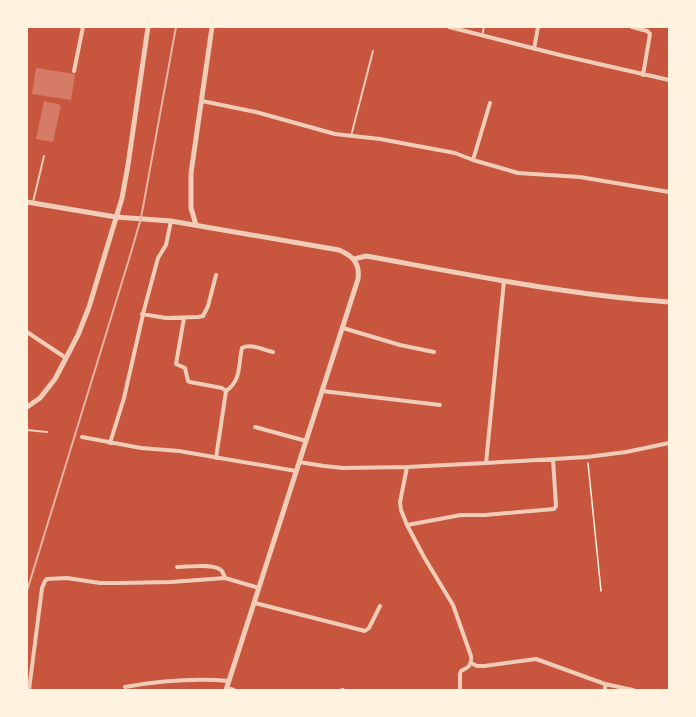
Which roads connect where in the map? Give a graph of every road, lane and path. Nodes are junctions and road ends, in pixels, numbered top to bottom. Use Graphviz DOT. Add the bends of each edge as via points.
graph roads {
  1 [pos="83,27"];
  2 [pos="148,27"];
  3 [pos="212,27"];
  4 [pos="448,27"];
  5 [pos="484,27"];
  6 [pos="538,27"];
  7 [pos="632,27"];
  8 [pos="482,36"];
  9 [pos="534,49"];
  10 [pos="373,51"];
  11 [pos="74,71"];
  12 [pos="644,75"];
  13 [pos="669,80"];
  14 [pos="202,101"];
  15 [pos="490,103"];
  16 [pos="351,136"];
  17 [pos="44,156"];
  18 [pos="473,160"];
  19 [pos="669,192"];
  20 [pos="30,203"];
  21 [pos="116,217"];
  22 [pos="171,221"];
  23 [pos="196,225"];
  24 [pos="354,259"];
  25 [pos="216,275"];
  26 [pos="504,281"];
  27 [pos="669,302"];
  28 [pos="142,314"];
  29 [pos="184,318"];
  30 [pos="343,328"];
  31 [pos="27,332"];
  32 [pos="273,352"];
  33 [pos="434,352"];
  34 [pos="66,358"];
  35 [pos="226,391"];
  36 [pos="322,391"];
  37 [pos="440,405"];
  38 [pos="27,407"];
  39 [pos="255,428"];
  40 [pos="27,430"];
  41 [pos="47,432"];
  42 [pos="82,437"];
  43 [pos="306,441"];
  44 [pos="110,442"];
  45 [pos="669,443"];
  46 [pos="587,457"];
  47 [pos="216,458"];
  48 [pos="552,459"];
  49 [pos="299,462"];
  50 [pos="486,463"];
  51 [pos="407,466"];
  52 [pos="296,471"];
  53 [pos="407,525"];
  54 [pos="176,567"];
  55 [pos="225,578"];
  56 [pos="259,588"];
  57 [pos="602,591"];
  58 [pos="255,602"];
  59 [pos="380,606"];
  60 [pos="471,663"];
  61 [pos="229,681"];
  62 [pos="605,684"];
  63 [pos="124,687"];
  64 [pos="227,689"];
  65 [pos="29,690"];
  66 [pos="234,690"];
  67 [pos="460,690"];
  68 [pos="605,690"];
  69 [pos="633,690"];
  1 -- 11 [label="street"];
  2 -- 21 [label="street" via="128,165"];
  3 -- 14 [label="street"];
  4 -- 8 [label="street"];
  5 -- 8 [label="lane"];
  6 -- 9 [label="street"];
  7 -- 12 [label="street" via="648,31 650,34"];
  8 -- 9 [label="street"];
  9 -- 12 [label="street"];
  10 -- 16 [label="lane"];
  12 -- 13 [label="street"];
  14 -- 16 [label="street" via="256,112 325,132"];
  14 -- 23 [label="street" via="191,172 191,208"];
  15 -- 18 [label="street"];
  16 -- 18 [label="street" via="455,153"];
  17 -- 20 [label="lane"];
  18 -- 19 [label="street" via="518,173 580,177"];
  20 -- 21 [label="street"];
  21 -- 22 [label="street"];
  21 -- 34 [label="street" via="85,318"];
  22 -- 23 [label="street"];
  22 -- 28 [label="street" via="166,246 158,258"];
  23 -- 24 [label="street" via="339,250"];
  24 -- 26 [label="street" via="366,256"];
  24 -- 30 [label="street" via="359,273"];
  25 -- 29 [label="street" via="203,316"];
  26 -- 27 [label="street" via="584,294"];
  26 -- 50 [label="street"];
  28 -- 29 [label="street"];
  28 -- 44 [label="street" via="124,398"];
  29 -- 35 [label="street" via="176,364 185,368 188,381"];
  30 -- 33 [label="street" via="400,346"];
  30 -- 36 [label="street"];
  31 -- 34 [label="street"];
  32 -- 35 [label="street" via="249,346 242,348 236,380"];
  34 -- 38 [label="street" via="56,379 46,392"];
  35 -- 47 [label="street"];
  36 -- 37 [label="street"];
  36 -- 43 [label="street"];
  39 -- 43 [label="street"];
  40 -- 41 [label="lane"];
  42 -- 44 [label="street"];
  43 -- 49 [label="street"];
  44 -- 47 [label="street"];
  45 -- 46 [label="street"];
  46 -- 48 [label="street"];
  46 -- 57 [label="path"];
  47 -- 52 [label="street"];
  48 -- 50 [label="street"];
  48 -- 53 [label="street" via="556,506 554,508 461,515"];
  49 -- 51 [label="street" via="343,468"];
  49 -- 52 [label="street"];
  50 -- 51 [label="street"];
  51 -- 53 [label="street" via="400,502"];
  52 -- 56 [label="street"];
  53 -- 60 [label="street" via="454,606 471,656"];
  54 -- 55 [label="street" via="217,567 222,570"];
  55 -- 56 [label="street"];
  55 -- 65 [label="street" via="120,583 67,578 47,579 42,588"];
  56 -- 58 [label="street"];
  58 -- 59 [label="street" via="366,631"];
  58 -- 61 [label="street"];
  60 -- 62 [label="street" via="484,666 536,659"];
  60 -- 67 [label="street" via="461,671"];
  61 -- 63 [label="street" via="164,681"];
  61 -- 64 [label="street"];
  62 -- 68 [label="street"];
  62 -- 69 [label="street"];
  64 -- 66 [label="street"];
}
